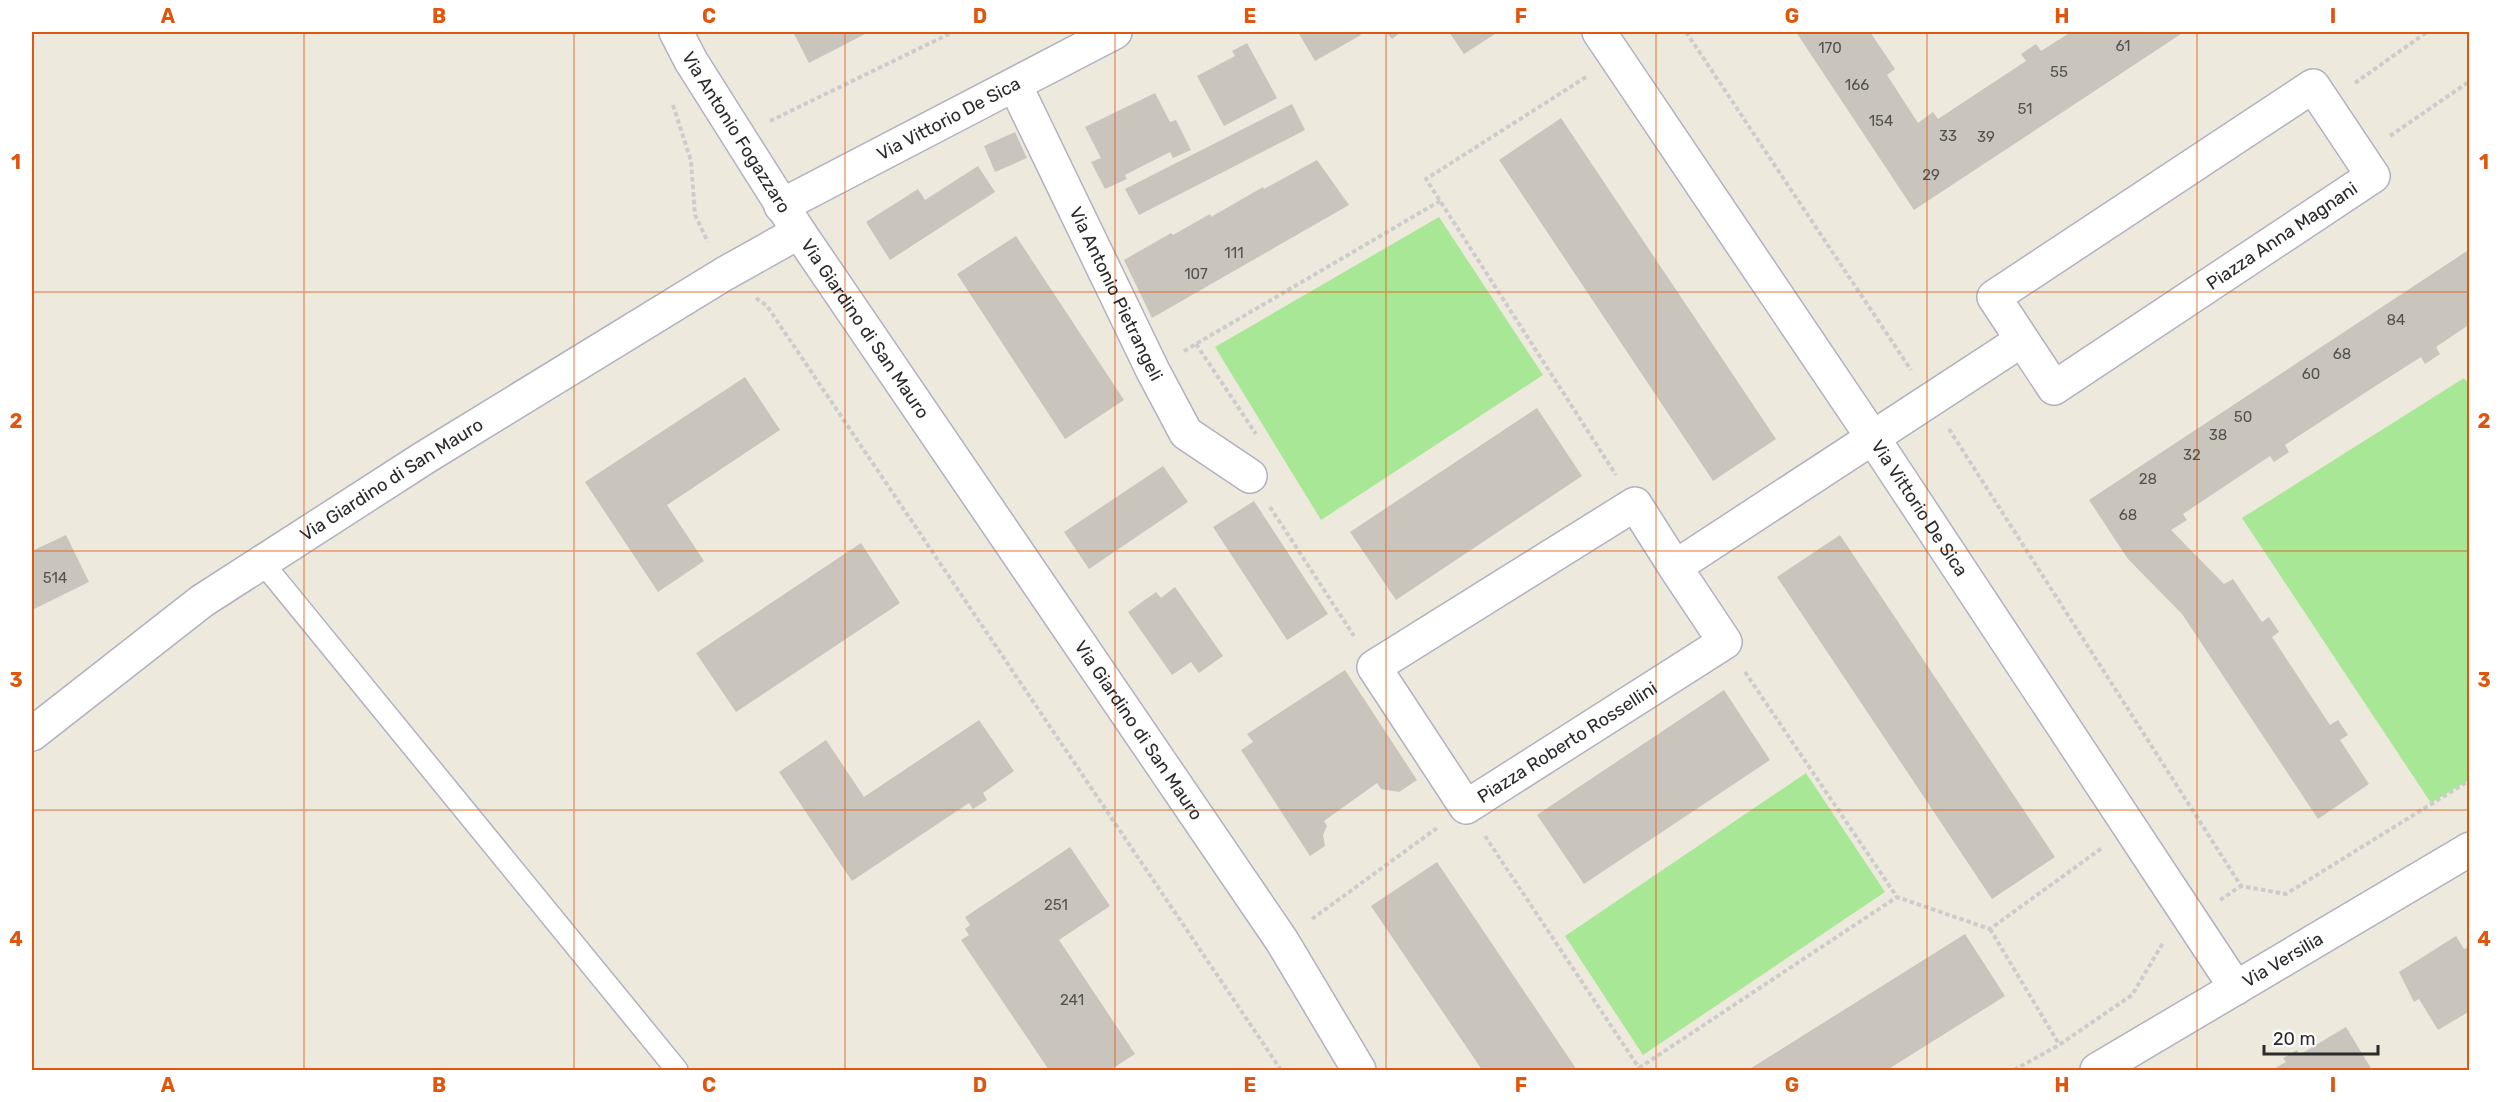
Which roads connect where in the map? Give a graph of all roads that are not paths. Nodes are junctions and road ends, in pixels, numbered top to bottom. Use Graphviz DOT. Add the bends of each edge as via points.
graph roads {
  1 [pos="676,32"];
  2 [pos="1098,35"];
  3 [pos="1608,45"];
  4 [pos="1016,85"];
  5 [pos="790,219"];
  6 [pos="2022,340"];
  7 [pos="1873,438"];
  8 [pos="1250,476"];
  9 [pos="262,562"];
  10 [pos="1675,567"];
  11 [pos="32,734"];
  12 [pos="2469,849"];
  13 [pos="2236,988"];
  14 [pos="677,1071"];
  15 [pos="1359,1071"];
  16 [pos="2097,1071"];
  1 -- 5 [label="street, Via Antonio Fogazzaro"];
  2 -- 4 [label="street, Via Vittorio De Sica"];
  3 -- 7 [label="street, Via Vittorio De Sica"];
  4 -- 5 [label="street, Via Vittorio De Sica"];
  4 -- 8 [label="street, Via Antonio Pietrangeli" via="1186,433"];
  5 -- 9 [label="street, Via Giardino di San Mauro" via="724,274"];
  5 -- 15 [label="street, Via Giardino di San Mauro" via="1282,941"];
  6 -- 6 [label="street, Piazza Anna Magnani" via="2054,388 2373,176 2313,86 1994,297"];
  6 -- 7 [label="street"];
  7 -- 10 [label="street"];
  7 -- 13 [label="street, Via Vittorio De Sica"];
  9 -- 11 [label="street, Via Giardino di San Mauro" via="202,601"];
  9 -- 14 [label="lane"];
  10 -- 10 [label="street, Piazza Roberto Rossellini" via="1725,642 1466,807 1374,667 1635,504"];
  12 -- 13 [label="street, Via Versilia"];
  13 -- 16 [label="street, Via Versilia"];
}
